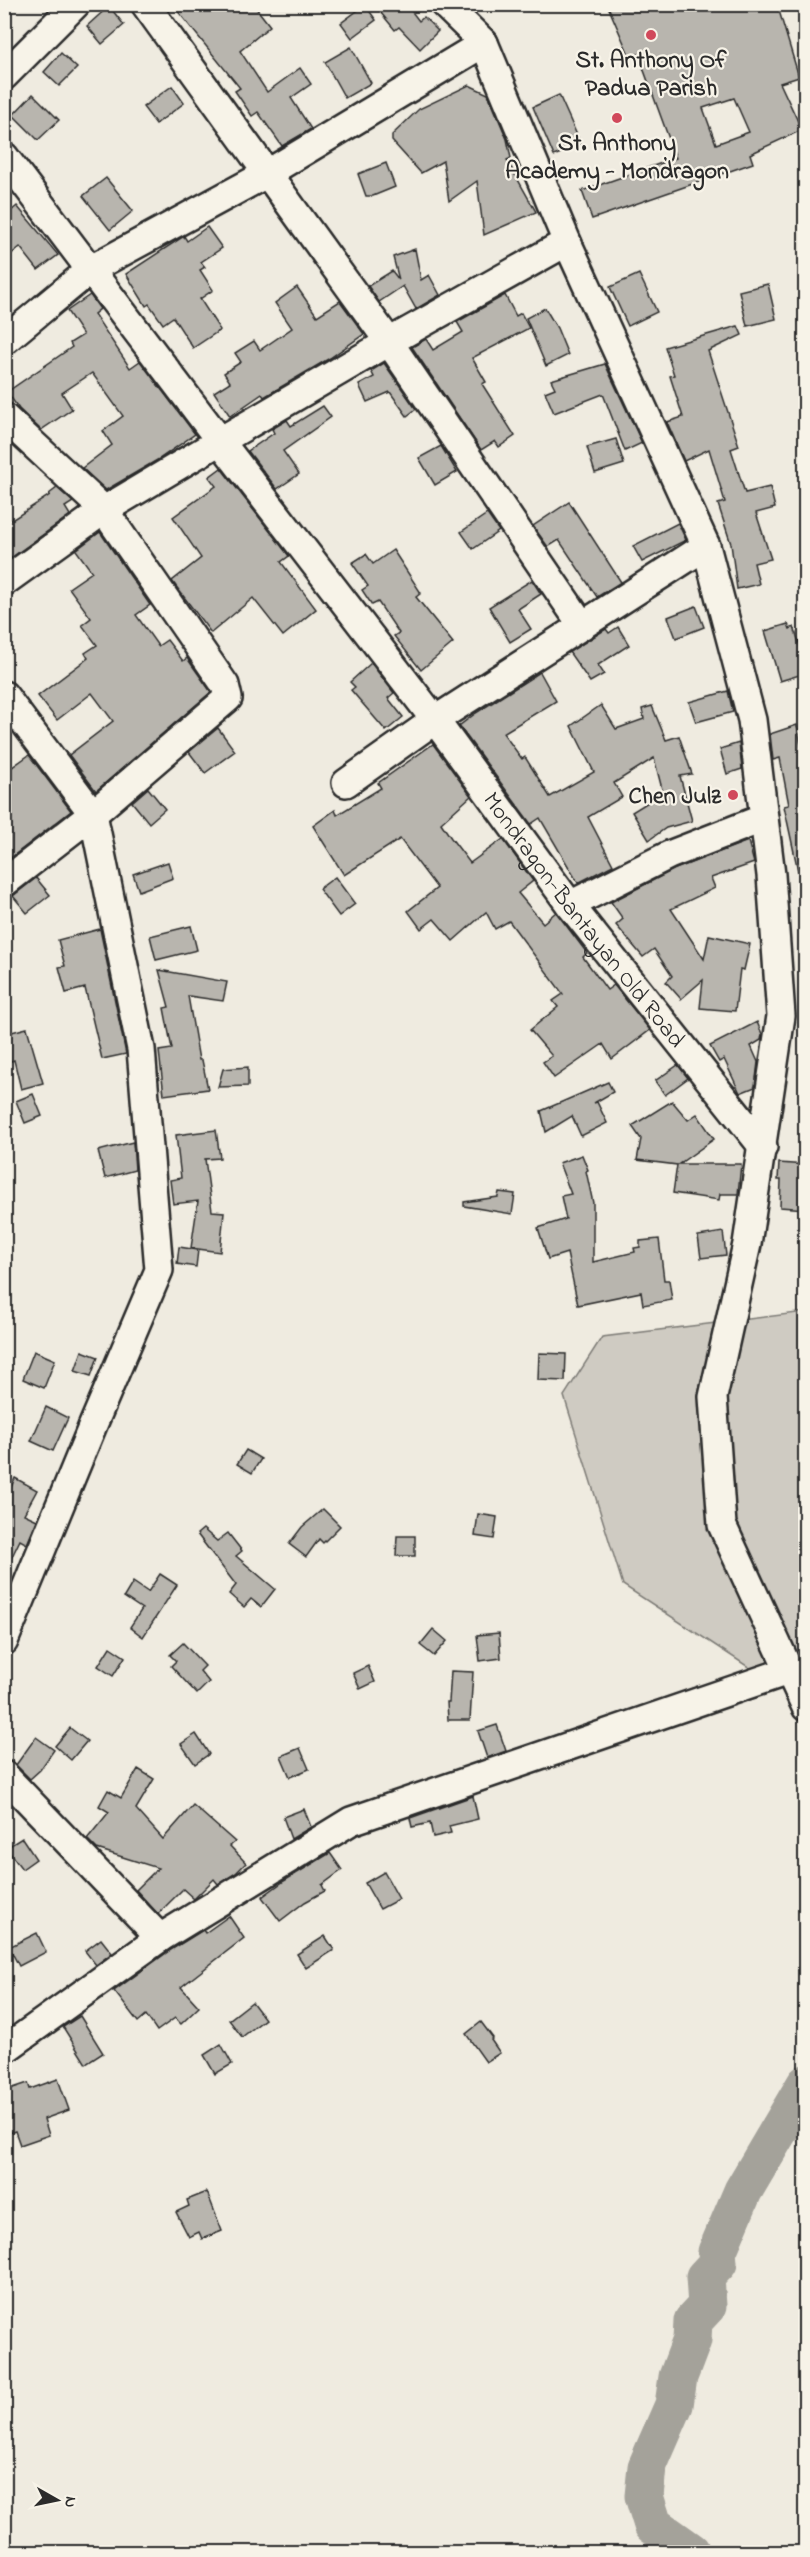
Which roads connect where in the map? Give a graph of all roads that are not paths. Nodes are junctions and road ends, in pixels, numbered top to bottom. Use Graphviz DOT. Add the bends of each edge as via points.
graph roads {
  1 [pos="76,4"];
  2 [pos="145,4"];
  3 [pos="444,4"];
  4 [pos="484,43"];
  5 [pos="4,76"];
  6 [pos="4,156"];
  7 [pos="268,173"];
  8 [pos="567,242"];
  9 [pos="91,269"];
  10 [pos="4,341"];
  11 [pos="389,342"];
  12 [pos="4,417"];
  13 [pos="220,441"];
  14 [pos="104,510"];
  15 [pos="706,546"];
  16 [pos="4,582"];
  17 [pos="582,625"];
  18 [pos="4,695"];
  19 [pos="435,720"];
  20 [pos="346,783"];
  21 [pos="93,814"];
  22 [pos="764,818"];
  23 [pos="4,883"];
  24 [pos="570,905"];
  25 [pos="763,1147"];
  26 [pos="4,1641"];
  27 [pos="788,1671"];
  28 [pos="806,1707"];
  29 [pos="4,1775"];
  30 [pos="160,1938"];
  31 [pos="4,2049"];
  1 -- 5 [label="street"];
  2 -- 7 [label="street"];
  3 -- 4 [label="street"];
  4 -- 7 [label="street"];
  4 -- 8 [label="street"];
  6 -- 9 [label="street, Mondragon-Bantayan Old Road"];
  7 -- 9 [label="street"];
  7 -- 11 [label="street"];
  8 -- 11 [label="street"];
  8 -- 15 [label="street"];
  9 -- 10 [label="street"];
  9 -- 13 [label="street, Mondragon-Bantayan Old Road"];
  11 -- 13 [label="street"];
  11 -- 17 [label="street"];
  12 -- 14 [label="street"];
  13 -- 14 [label="street"];
  13 -- 19 [label="street, Mondragon-Bantayan Old Road"];
  14 -- 16 [label="street"];
  14 -- 21 [label="street" via="225,684 228,698"];
  15 -- 17 [label="street"];
  15 -- 22 [label="street" via="752,720"];
  17 -- 19 [label="street"];
  18 -- 21 [label="street"];
  19 -- 20 [label="street"];
  19 -- 24 [label="street, Mondragon-Bantayan Old Road"];
  21 -- 23 [label="street"];
  21 -- 26 [label="street" via="141,1049 159,1270"];
  22 -- 24 [label="street" via="669,855"];
  22 -- 25 [label="street" via="781,1016"];
  24 -- 25 [label="street, Mondragon-Bantayan Old Road"];
  25 -- 27 [label="street" via="747,1244 713,1397 722,1525"];
  27 -- 28 [label="street"];
  27 -- 30 [label="street" via="351,1821"];
  29 -- 30 [label="street"];
  30 -- 31 [label="street"];
}
